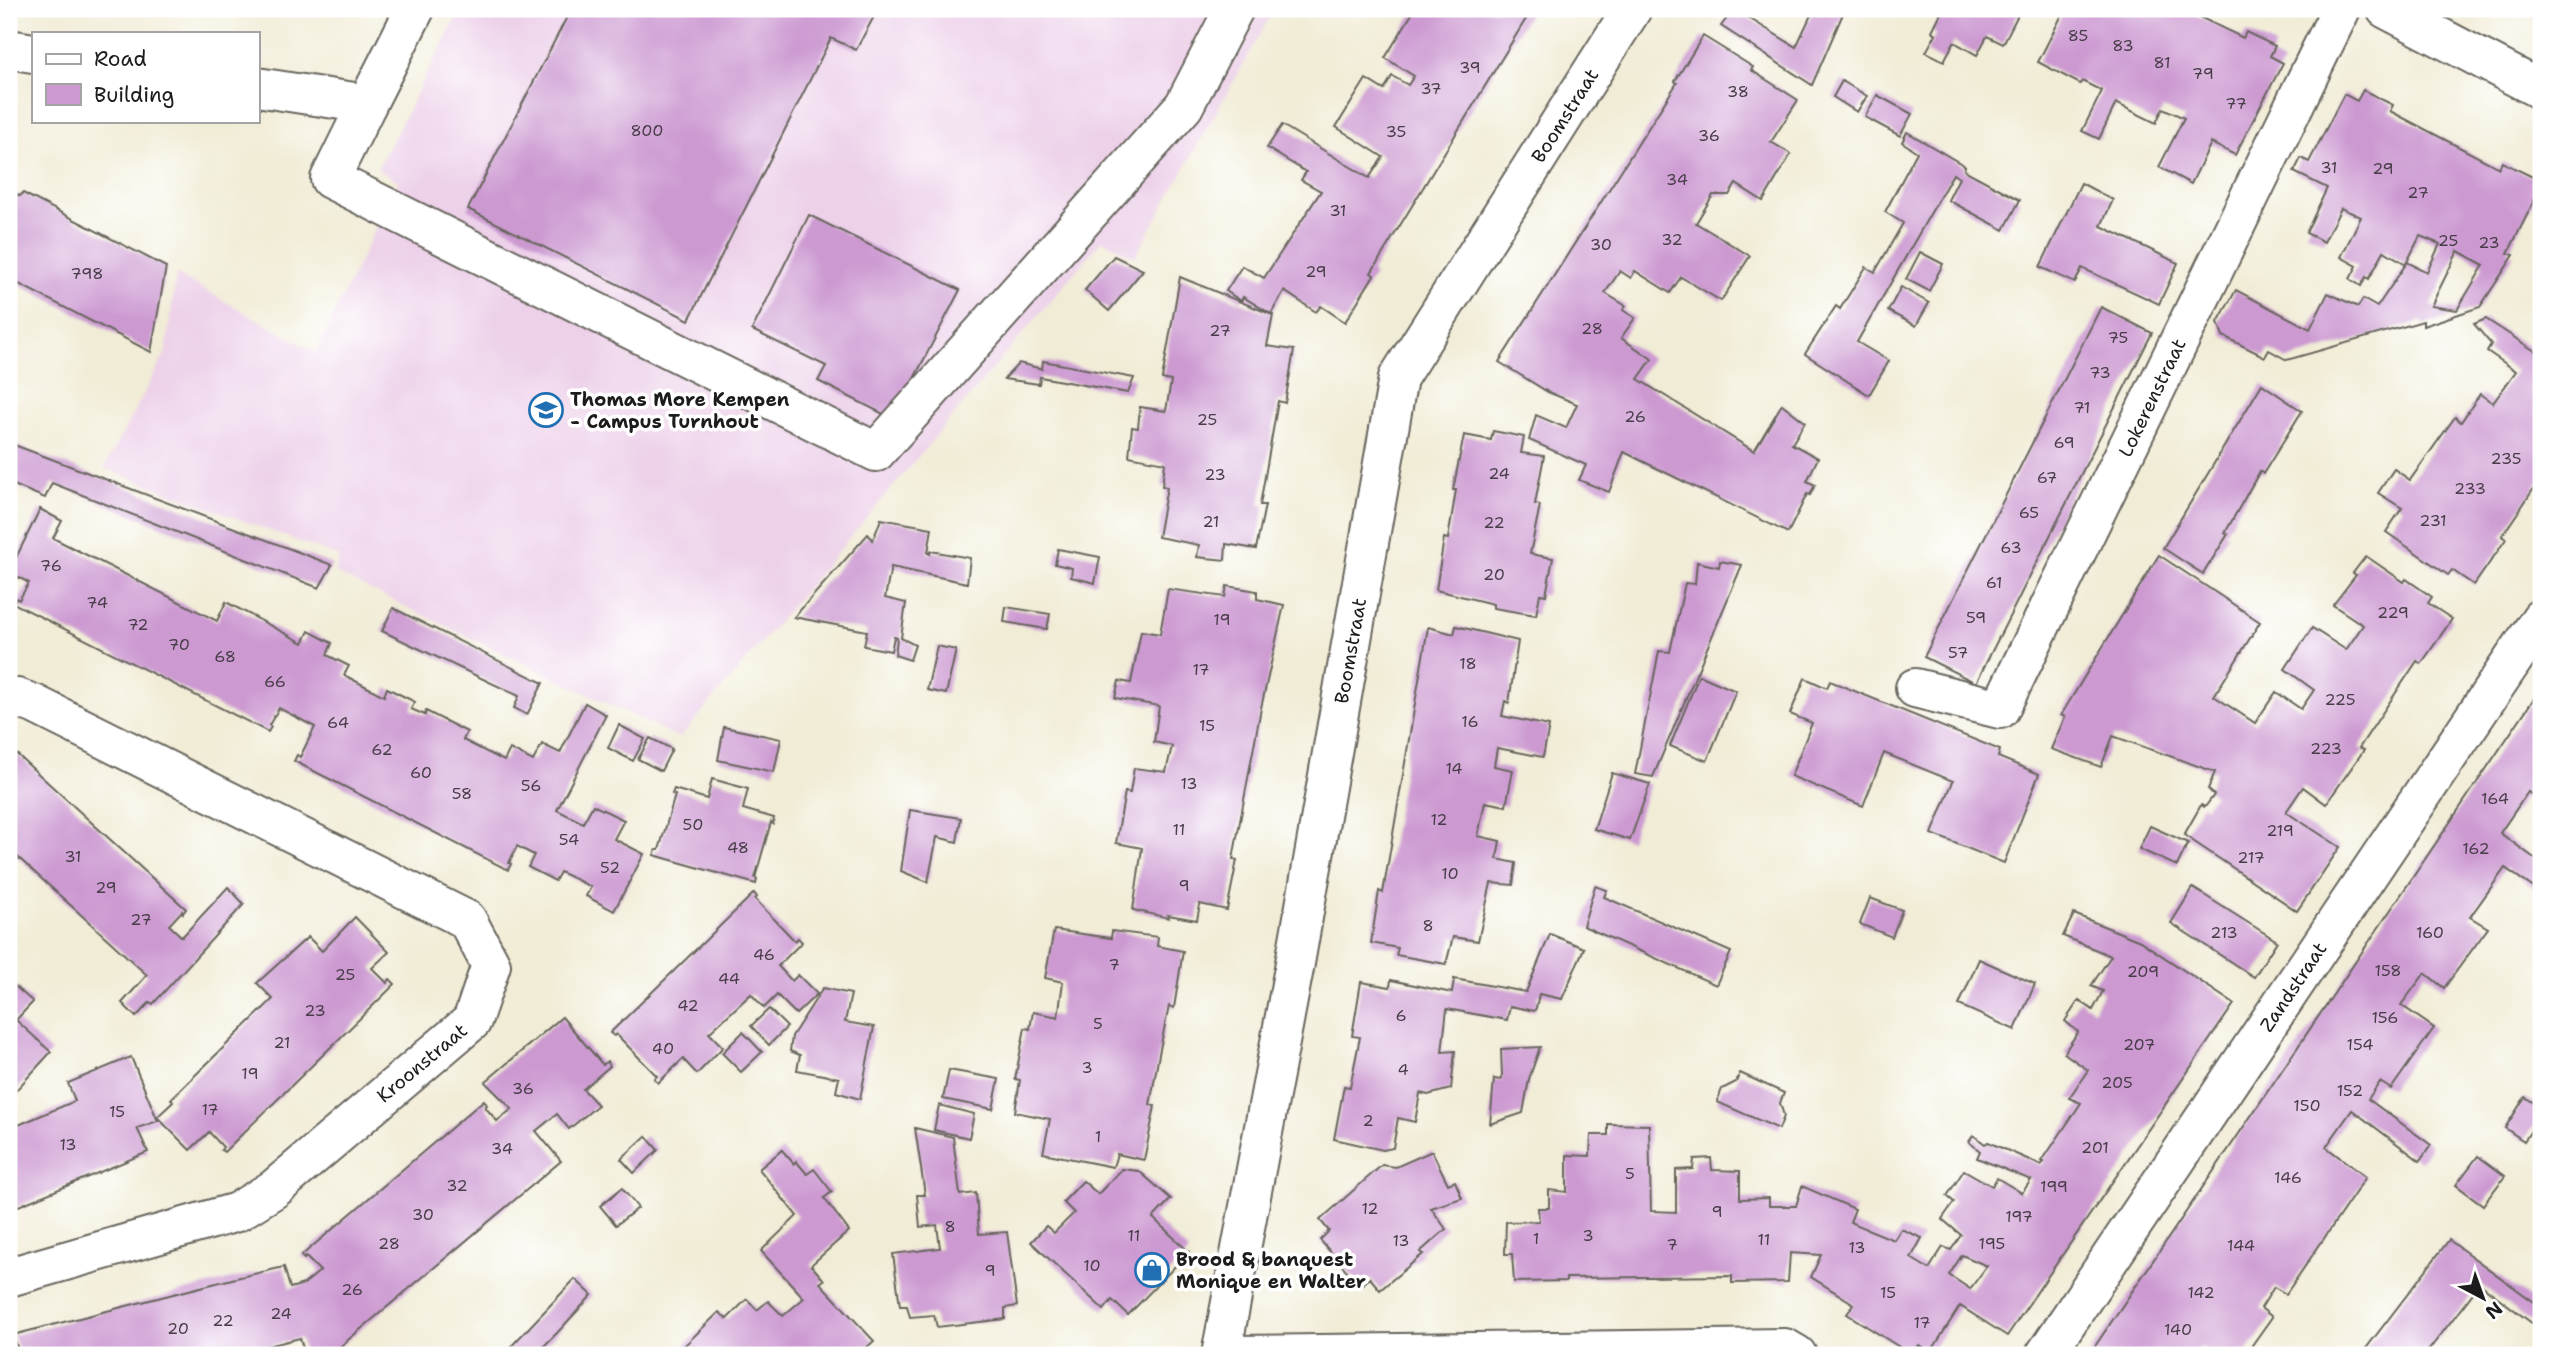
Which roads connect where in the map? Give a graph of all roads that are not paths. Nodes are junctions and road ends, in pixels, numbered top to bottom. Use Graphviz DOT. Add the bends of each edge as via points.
graph roads {
  1 [pos="415,9"];
  2 [pos="1234,9"];
  3 [pos="1632,9"];
  4 [pos="2341,9"];
  5 [pos="2386,9"];
  6 [pos="9,49"];
  7 [pos="32,53"];
  8 [pos="259,88"];
  9 [pos="2541,90"];
  10 [pos="367,104"];
  11 [pos="2541,618"];
  12 [pos="1915,688"];
  13 [pos="9,699"];
  14 [pos="9,1277"];
  15 [pos="1221,1355"];
  16 [pos="1235,1355"];
  17 [pos="1797,1355"];
  18 [pos="2045,1355"];
  1 -- 10 [label="street"];
  2 -- 10 [label="street" via="1184,106 876,452 330,179"];
  3 -- 15 [label="street, Boomstraat" via="1398,379"];
  4 -- 12 [label="street, Lokerenstraat" via="2000,709"];
  5 -- 9 [label="street"];
  6 -- 7 [label="street"];
  8 -- 10 [label="street"];
  11 -- 18 [label="street, Zandstraat"];
  13 -- 14 [label="street, Kroonstraat" via="34,704 467,920 491,965 472,1021 274,1189 237,1212"];
  16 -- 17 [label="street" via="1785,1348"];
}
